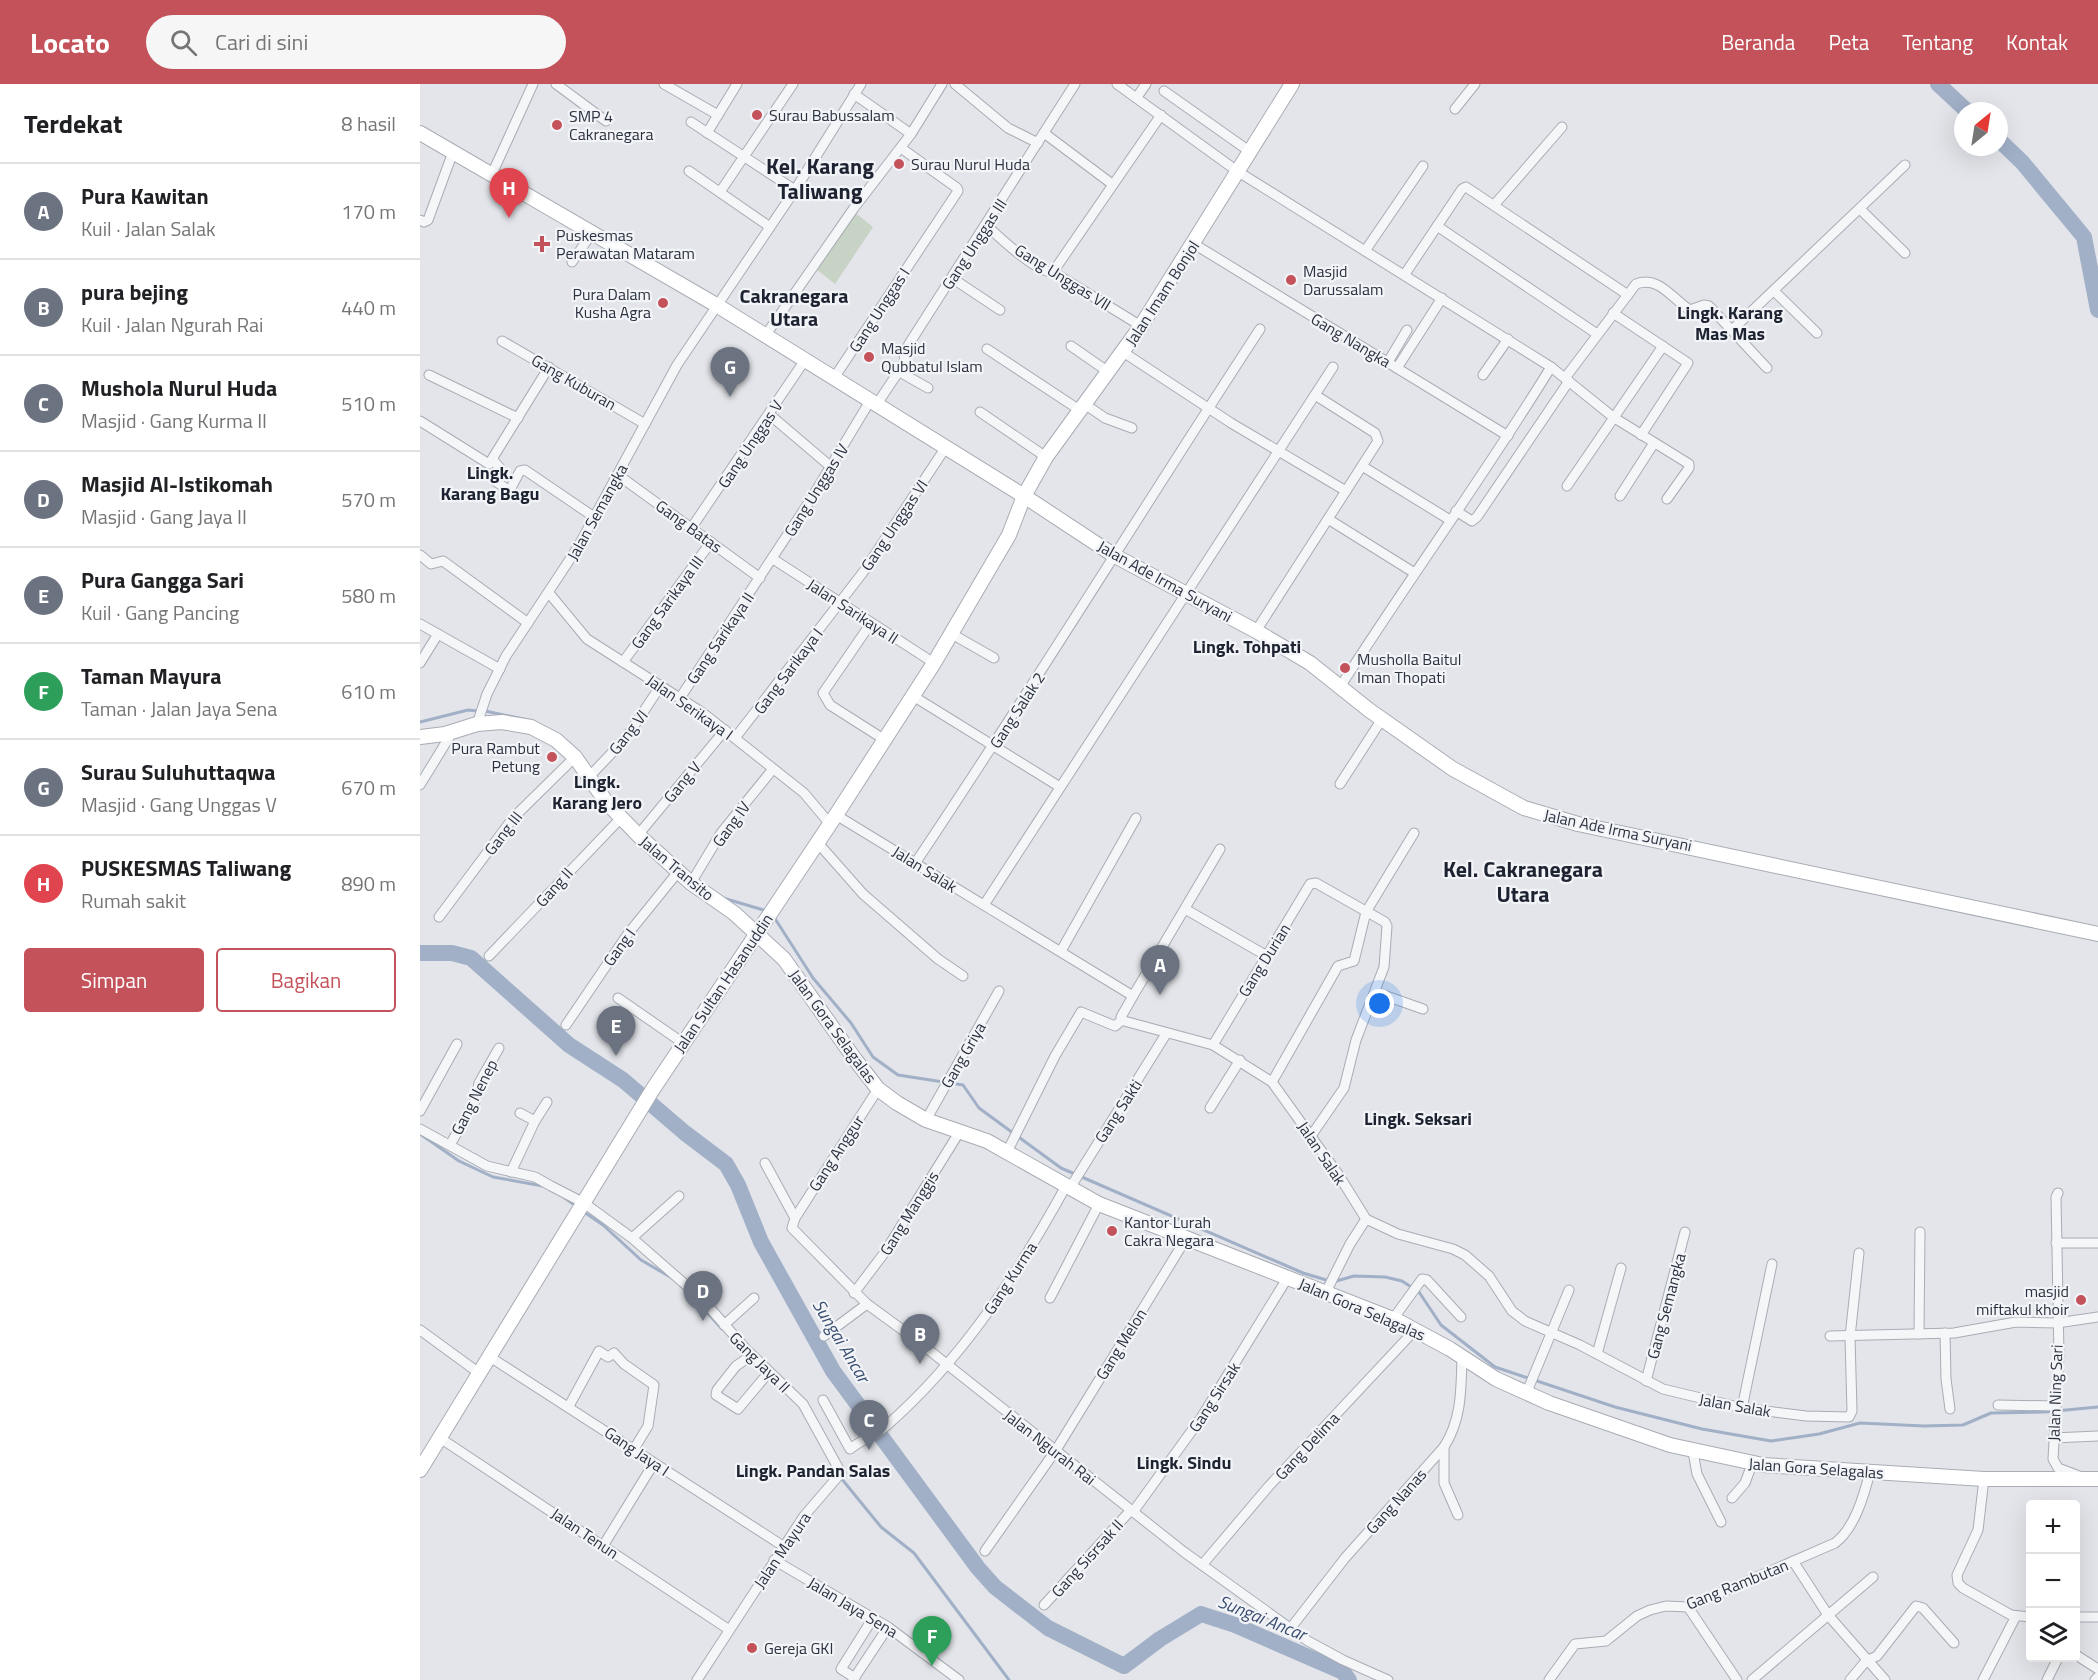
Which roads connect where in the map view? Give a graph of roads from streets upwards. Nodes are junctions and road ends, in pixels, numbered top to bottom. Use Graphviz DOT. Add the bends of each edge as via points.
graph roads {
  1 [pos="533,84"];
  2 [pos="556,84"];
  3 [pos="664,84"];
  4 [pos="737,84"];
  5 [pos="793,84"];
  6 [pos="861,84"];
  7 [pos="942,84"];
  8 [pos="955,84"];
  9 [pos="1076,84"];
  10 [pos="1118,84"];
  11 [pos="1146,84"];
  12 [pos="1292,84"];
  13 [pos="1475,84"];
  14 [pos="1164,91"];
  15 [pos="854,94"];
  16 [pos="1137,97"];
  17 [pos="1455,109"];
  18 [pos="718,115"];
  19 [pos="1161,115"];
  20 [pos="606,121"];
  21 [pos="691,122"];
  22 [pos="1562,127"];
  23 [pos="420,133"];
  24 [pos="707,133"];
  25 [pos="1044,133"];
  26 [pos="911,134"];
  27 [pos="1038,142"];
  28 [pos="901,148"];
  29 [pos="1249,151"];
  30 [pos="453,152"];
  31 [pos="745,157"];
  32 [pos="1905,165"];
  33 [pos="1423,166"];
  34 [pos="689,171"];
  35 [pos="1237,171"];
  36 [pos="492,174"];
  37 [pos="1112,184"];
  38 [pos="795,190"];
  39 [pos="720,192"];
  40 [pos="1495,204"];
  41 [pos="1860,209"];
  42 [pos="420,220"];
  43 [pos="987,226"];
  44 [pos="1437,226"];
  45 [pos="770,227"];
  46 [pos="592,233"];
  47 [pos="1194,244"];
  48 [pos="1365,251"];
  49 [pos="1905,253"];
  50 [pos="572,262"];
  51 [pos="1053,272"];
  52 [pos="1406,274"];
  53 [pos="952,278"];
  54 [pos="1774,291"];
  55 [pos="1628,295"];
  56 [pos="1442,298"];
  57 [pos="718,306"];
  58 [pos="1000,310"];
  59 [pos="1613,313"];
  60 [pos="1141,326"];
  61 [pos="1260,329"];
  62 [pos="1407,330"];
  63 [pos="1732,330"];
  64 [pos="1817,333"];
  65 [pos="1597,334"];
  66 [pos="765,336"];
  67 [pos="1508,339"];
  68 [pos="502,341"];
  69 [pos="1663,345"];
  70 [pos="1071,346"];
  71 [pos="987,349"];
  72 [pos="1123,352"];
  73 [pos="805,360"];
  74 [pos="1388,362"];
  75 [pos="549,367"];
  76 [pos="1333,367"];
  77 [pos="1551,367"];
  78 [pos="1397,368"];
  79 [pos="1767,368"];
  80 [pos="898,371"];
  81 [pos="1107,371"];
  82 [pos="429,375"];
  83 [pos="1483,375"];
  84 [pos="834,378"];
  85 [pos="1567,380"];
  86 [pos="928,388"];
  87 [pos="1315,395"];
  88 [pos="873,402"];
  89 [pos="1080,406"];
  90 [pos="1209,407"];
  91 [pos="980,412"];
  92 [pos="770,415"];
  93 [pos="1613,417"];
  94 [pos="519,418"];
  95 [pos="420,421"];
  96 [pos="645,424"];
  97 [pos="1132,428"];
  98 [pos="1641,435"];
  99 [pos="1508,436"];
  100 [pos="1654,443"];
  101 [pos="946,447"];
  102 [pos="1278,451"];
  103 [pos="1046,457"];
  104 [pos="493,460"];
  105 [pos="830,466"];
  106 [pos="1362,466"];
  107 [pos="618,475"];
  108 [pos="1567,486"];
  109 [pos="1346,491"];
  110 [pos="1024,496"];
  111 [pos="1620,496"];
  112 [pos="1667,499"];
  113 [pos="1453,516"];
  114 [pos="594,518"];
  115 [pos="1328,519"];
  116 [pos="692,527"];
  117 [pos="711,542"];
  118 [pos="420,555"];
  119 [pos="1114,556"];
  120 [pos="773,559"];
  121 [pos="1413,572"];
  122 [pos="760,578"];
  123 [pos="549,593"];
  124 [pos="1186,595"];
  125 [pos="840,602"];
  126 [pos="528,623"];
  127 [pos="871,623"];
  128 [pos="420,624"];
  129 [pos="1256,631"];
  130 [pos="438,634"];
  131 [pos="952,634"];
  132 [pos="993,658"];
  133 [pos="623,662"];
  134 [pos="420,663"];
  135 [pos="934,663"];
  136 [pos="500,669"];
  137 [pos="661,685"];
  138 [pos="1340,687"];
  139 [pos="913,696"];
  140 [pos="680,698"];
  141 [pos="1382,719"];
  142 [pos="478,721"];
  143 [pos="725,730"];
  144 [pos="453,731"];
  145 [pos="420,737"];
  146 [pos="735,738"];
  147 [pos="885,740"];
  148 [pos="993,747"];
  149 [pos="575,757"];
  150 [pos="773,769"];
  151 [pos="591,775"];
  152 [pos="1340,784"];
  153 [pos="420,785"];
  154 [pos="1060,787"];
  155 [pos="1136,818"];
  156 [pos="620,819"];
  157 [pos="833,820"];
  158 [pos="641,832"];
  159 [pos="1414,833"];
  160 [pos="818,843"];
  161 [pos="1220,849"];
  162 [pos="916,862"];
  163 [pos="678,872"];
  164 [pos="693,880"];
  165 [pos="984,905"];
  166 [pos="1185,909"];
  167 [pos="1366,912"];
  168 [pos="439,917"];
  169 [pos="757,932"];
  170 [pos="2098,934"];
  171 [pos="1061,951"];
  172 [pos="489,956"];
  173 [pos="1267,956"];
  174 [pos="963,976"];
  175 [pos="999,991"];
  176 [pos="1375,992"];
  177 [pos="1133,996"];
  178 [pos="618,999"];
  179 [pos="1423,1009"];
  180 [pos="1122,1020"];
  181 [pos="566,1025"];
  182 [pos="1166,1034"];
  183 [pos="683,1043"];
  184 [pos="457,1044"];
  185 [pos="1213,1045"];
  186 [pos="499,1048"];
  187 [pos="1240,1060"];
  188 [pos="1272,1082"];
  189 [pos="878,1089"];
  190 [pos="547,1102"];
  191 [pos="1210,1107"];
  192 [pos="420,1111"];
  193 [pos="520,1113"];
  194 [pos="926,1120"];
  195 [pos="535,1121"];
  196 [pos="420,1129"];
  197 [pos="960,1131"];
  198 [pos="1311,1136"];
  199 [pos="450,1145"];
  200 [pos="1010,1147"];
  201 [pos="765,1163"];
  202 [pos="512,1172"];
  203 [pos="1070,1185"];
  204 [pos="2058,1192"];
  205 [pos="679,1196"];
  206 [pos="1100,1204"];
  207 [pos="580,1210"];
  208 [pos="795,1218"];
  209 [pos="1366,1219"];
  210 [pos="1685,1232"];
  211 [pos="1920,1232"];
  212 [pos="1187,1237"];
  213 [pos="632,1238"];
  214 [pos="2056,1243"];
  215 [pos="2098,1243"];
  216 [pos="1859,1253"];
  217 [pos="1772,1264"];
  218 [pos="1621,1268"];
  219 [pos="1288,1277"];
  220 [pos="1328,1289"];
  221 [pos="1569,1290"];
  222 [pos="854,1293"];
  223 [pos="754,1298"];
  224 [pos="1050,1298"];
  225 [pos="867,1305"];
  226 [pos="1461,1317"];
  227 [pos="2098,1317"];
  228 [pos="1393,1319"];
  229 [pos="2057,1323"];
  230 [pos="724,1325"];
  231 [pos="420,1330"];
  232 [pos="1415,1330"];
  233 [pos="1945,1333"];
  234 [pos="1550,1334"];
  235 [pos="1919,1334"];
  236 [pos="824,1336"];
  237 [pos="1830,1336"];
  238 [pos="1851,1336"];
  239 [pos="1597,1354"];
  240 [pos="1462,1356"];
  241 [pos="490,1357"];
  242 [pos="749,1358"];
  243 [pos="947,1365"];
  244 [pos="479,1373"];
  245 [pos="767,1375"];
  246 [pos="1646,1381"];
  247 [pos="1529,1384"];
  248 [pos="823,1400"];
  249 [pos="1998,1405"];
  250 [pos="569,1406"];
  251 [pos="2055,1406"];
  252 [pos="1742,1408"];
  253 [pos="1950,1409"];
  254 [pos="2098,1436"];
  255 [pos="440,1438"];
  256 [pos="2053,1438"];
  257 [pos="1444,1448"];
  258 [pos="634,1449"];
  259 [pos="1056,1450"];
  260 [pos="1693,1452"];
  261 [pos="654,1463"];
  262 [pos="1752,1464"];
  263 [pos="420,1470"];
  264 [pos="1870,1472"];
  265 [pos="838,1473"];
  266 [pos="1984,1479"];
  267 [pos="2092,1479"];
  268 [pos="1732,1498"];
  269 [pos="1132,1511"];
  270 [pos="1458,1515"];
  271 [pos="1721,1522"];
  272 [pos="603,1546"];
  273 [pos="783,1546"];
  274 [pos="985,1551"];
  275 [pos="774,1560"];
  276 [pos="1793,1561"];
  277 [pos="1202,1565"];
  278 [pos="1873,1577"];
  279 [pos="1044,1605"];
  280 [pos="1688,1607"];
  281 [pos="1828,1616"];
  282 [pos="2016,1616"];
  283 [pos="2026,1617"];
  284 [pos="2098,1617"];
  285 [pos="873,1618"];
  286 [pos="2080,1619"];
  287 [pos="888,1627"];
  288 [pos="728,1629"];
  289 [pos="1290,1629"];
  290 [pos="1954,1643"];
  291 [pos="2080,1658"];
  292 [pos="1866,1661"];
  293 [pos="2056,1662"];
  294 [pos="2098,1669"];
  295 [pos="854,1679"];
  296 [pos="697,1680"];
  297 [pos="959,1680"];
  298 [pos="1388,1680"];
  299 [pos="1550,1680"];
  300 [pos="1737,1680"];
  301 [pos="1752,1680"];
  302 [pos="1850,1680"];
  303 [pos="1885,1680"];
  304 [pos="1983,1680"];
  305 [pos="2047,1680"];
  1 -- 36 [label="street"];
  2 -- 20 [label="street"];
  3 -- 18 [label="street"];
  4 -- 18 [label="street"];
  5 -- 31 [label="street"];
  6 -- 15 [label="street, Jalan Semangka"];
  7 -- 26 [label="street"];
  8 -- 27 [label="street" via="1008,128"];
  9 -- 25 [label="street, Gang Unggas III"];
  10 -- 16 [label="street"];
  11 -- 16 [label="street"];
  12 -- 29 [label="street, Jalan Imam Bonjol"];
  13 -- 17 [label="street"];
  14 -- 29 [label="street"];
  15 -- 26 [label="street"];
  15 -- 38 [label="street, Jalan Semangka"];
  16 -- 19 [label="street"];
  18 -- 24 [label="street"];
  19 -- 35 [label="street"];
  19 -- 37 [label="street"];
  21 -- 24 [label="street"];
  22 -- 40 [label="street"];
  23 -- 30 [label="street, Jalan Ade Irma Suryani"];
  24 -- 31 [label="street"];
  25 -- 27 [label="street, Gang Unggas III"];
  25 -- 37 [label="street"];
  26 -- 28 [label="street"];
  27 -- 43 [label="street, Gang Unggas III"];
  28 -- 66 [label="street"];
  28 -- 84 [label="street, Gang Unggas I" via="958,190"];
  29 -- 35 [label="street, Jalan Imam Bonjol"];
  30 -- 36 [label="street, Jalan Ade Irma Suryani"];
  30 -- 42 [label="street" via="428,220"];
  31 -- 38 [label="street"];
  31 -- 39 [label="street"];
  32 -- 41 [label="street"];
  33 -- 48 [label="street"];
  34 -- 39 [label="street"];
  35 -- 47 [label="street, Jalan Imam Bonjol"];
  35 -- 48 [label="street"];
  36 -- 46 [label="street, Jalan Ade Irma Suryani"];
  37 -- 51 [label="street"];
  38 -- 45 [label="street, Jalan Semangka"];
  39 -- 45 [label="street"];
  40 -- 44 [label="street" via="1464,188"];
  40 -- 55 [label="street"];
  41 -- 49 [label="street"];
  41 -- 54 [label="street"];
  43 -- 51 [label="street, Gang Unggas VII" via="1029,261"];
  43 -- 53 [label="street, Gang Unggas III"];
  44 -- 52 [label="street"];
  44 -- 65 [label="street"];
  45 -- 57 [label="street, Jalan Semangka"];
  46 -- 50 [label="street"];
  46 -- 57 [label="street, Jalan Ade Irma Suryani"];
  47 -- 60 [label="street, Jalan Imam Bonjol"];
  47 -- 74 [label="street, Gang Nangka"];
  48 -- 52 [label="street"];
  51 -- 60 [label="street, Gang Unggas VII"];
  52 -- 56 [label="street"];
  53 -- 58 [label="street"];
  53 -- 80 [label="street, Gang Unggas III" via="909,344 905,362"];
  54 -- 63 [label="street"];
  54 -- 64 [label="street"];
  55 -- 59 [label="street"];
  55 -- 63 [label="street" via="1636,284 1654,283 1690,310 1708,306"];
  56 -- 67 [label="street"];
  56 -- 78 [label="street"];
  57 -- 66 [label="street, Jalan Ade Irma Suryani"];
  57 -- 96 [label="street, Jalan Semangka" via="677,365"];
  59 -- 65 [label="street"];
  59 -- 69 [label="street"];
  60 -- 72 [label="street, Jalan Imam Bonjol"];
  61 -- 90 [label="street, Gang Salak 2"];
  62 -- 74 [label="street"];
  63 -- 79 [label="street"];
  65 -- 85 [label="street"];
  66 -- 73 [label="street, Jalan Ade Irma Suryani"];
  67 -- 77 [label="street"];
  67 -- 83 [label="street"];
  68 -- 75 [label="street, Gang Kuburan"];
  69 -- 93 [label="street"];
  69 -- 98 [label="street" via="1689,365"];
  70 -- 81 [label="street"];
  71 -- 89 [label="street"];
  72 -- 81 [label="street, Jalan Imam Bonjol"];
  72 -- 90 [label="street"];
  73 -- 84 [label="street, Jalan Ade Irma Suryani"];
  73 -- 92 [label="street, Gang Unggas V"];
  74 -- 78 [label="street, Gang Nangka"];
  75 -- 94 [label="street"];
  75 -- 96 [label="street, Gang Kuburan"];
  76 -- 87 [label="street"];
  77 -- 85 [label="street"];
  77 -- 99 [label="street"];
  78 -- 99 [label="street, Gang Nangka"];
  80 -- 86 [label="street"];
  80 -- 88 [label="street, Gang Unggas III"];
  81 -- 89 [label="street, Jalan Imam Bonjol"];
  82 -- 94 [label="street"];
  84 -- 88 [label="street, Jalan Ade Irma Suryani"];
  85 -- 93 [label="street"];
  85 -- 113 [label="street" via="1477,517 1472,520"];
  87 -- 102 [label="street"];
  87 -- 106 [label="street" via="1377,436 1378,443"];
  88 -- 101 [label="street, Jalan Ade Irma Suryani"];
  88 -- 105 [label="street, Gang Unggas IV"];
  89 -- 97 [label="street"];
  89 -- 103 [label="street, Jalan Imam Bonjol"];
  90 -- 102 [label="street"];
  90 -- 119 [label="street, Gang Salak 2"];
  91 -- 103 [label="street"];
  92 -- 105 [label="street"];
  92 -- 116 [label="street, Gang Unggas V"];
  93 -- 98 [label="street"];
  93 -- 108 [label="street"];
  94 -- 104 [label="street"];
  95 -- 104 [label="street" via="485,463"];
  96 -- 107 [label="street, Jalan Semangka"];
  98 -- 100 [label="street"];
  99 -- 113 [label="street"];
  100 -- 111 [label="street"];
  100 -- 112 [label="street" via="1689,466"];
  101 -- 110 [label="street, Jalan Ade Irma Suryani"];
  101 -- 125 [label="street, Gang Unggas VI"];
  102 -- 109 [label="street"];
  102 -- 124 [label="street"];
  103 -- 110 [label="street, Jalan Imam Bonjol"];
  104 -- 114 [label="street" via="500,468 495,481 507,489 525,470"];
  105 -- 120 [label="street, Gang Unggas IV"];
  106 -- 109 [label="street"];
  106 -- 113 [label="street"];
  107 -- 114 [label="street, Jalan Semangka"];
  107 -- 116 [label="street, Gang Batas"];
  109 -- 115 [label="street"];
  110 -- 119 [label="street, Jalan Ade Irma Suryani"];
  110 -- 131 [label="street, Jalan Sultan Hasanuddin" via="1009,535"];
  113 -- 121 [label="street"];
  114 -- 123 [label="street, Jalan Semangka"];
  115 -- 121 [label="street"];
  115 -- 129 [label="street"];
  116 -- 117 [label="street, Gang Batas"];
  117 -- 122 [label="street, Gang Batas"];
  117 -- 133 [label="street, Gang Sarikaya III"];
  118 -- 126 [label="street" via="431,564 443,561"];
  119 -- 124 [label="street, Jalan Ade Irma Suryani"];
  119 -- 148 [label="street, Gang Salak 2"];
  120 -- 122 [label="street, Gang Unggas IV"];
  120 -- 125 [label="street, Jalan Sarikaya II"];
  121 -- 138 [label="street"];
  122 -- 140 [label="street, Gang Sarikaya II"];
  123 -- 126 [label="street, Jalan Semangka"];
  123 -- 133 [label="street, Jalan Serikaya I" via="587,639"];
  124 -- 129 [label="street, Jalan Ade Irma Suryani"];
  124 -- 154 [label="street"];
  125 -- 127 [label="street, Jalan Sarikaya II"];
  125 -- 146 [label="street, Gang Sarikaya I"];
  126 -- 136 [label="street, Jalan Semangka"];
  127 -- 135 [label="street, Jalan Sarikaya II"];
  127 -- 147 [label="street" via="823,693 830,705"];
  128 -- 130 [label="street"];
  129 -- 138 [label="street, Jalan Ade Irma Suryani" via="1310,663"];
  130 -- 134 [label="street"];
  130 -- 136 [label="street"];
  131 -- 132 [label="street"];
  131 -- 135 [label="street, Jalan Sultan Hasanuddin"];
  133 -- 137 [label="street, Jalan Serikaya I"];
  135 -- 139 [label="street, Jalan Sultan Hasanuddin"];
  136 -- 142 [label="street, Jalan Semangka"];
  137 -- 140 [label="street, Jalan Serikaya I"];
  137 -- 151 [label="street, Gang VI" via="626,738"];
  138 -- 141 [label="street, Jalan Ade Irma Suryani"];
  139 -- 147 [label="street, Jalan Sultan Hasanuddin"];
  139 -- 148 [label="street"];
  140 -- 143 [label="street, Jalan Serikaya I"];
  141 -- 152 [label="street"];
  141 -- 170 [label="street, Jalan Ade Irma Suryani" via="1463,776 1542,814"];
  142 -- 144 [label="street, Jalan Transito"];
  142 -- 149 [label="street, Jalan Transito" via="531,727 556,740"];
  143 -- 146 [label="street, Jalan Serikaya I"];
  143 -- 158 [label="street, Gang V"];
  144 -- 145 [label="street, Jalan Transito"];
  144 -- 153 [label="street"];
  146 -- 150 [label="street, Jalan Serikaya I"];
  147 -- 157 [label="street, Jalan Sultan Hasanuddin"];
  148 -- 154 [label="street"];
  148 -- 162 [label="street, Gang Salak 2"];
  149 -- 151 [label="street, Jalan Transito"];
  149 -- 168 [label="street, Gang III" via="513,818"];
  150 -- 157 [label="street, Jalan Serikaya I"];
  150 -- 164 [label="street, Gang IV" via="722,833"];
  151 -- 156 [label="street, Jalan Transito"];
  154 -- 165 [label="street"];
  155 -- 171 [label="street"];
  156 -- 158 [label="street, Jalan Transito"];
  156 -- 172 [label="street, Gang II"];
  157 -- 160 [label="street, Jalan Sultan Hasanuddin"];
  157 -- 162 [label="street, Jalan Salak"];
  158 -- 163 [label="street, Jalan Transito"];
  159 -- 167 [label="street"];
  160 -- 169 [label="street, Jalan Sultan Hasanuddin"];
  160 -- 174 [label="street" via="863,894"];
  161 -- 166 [label="street"];
  162 -- 165 [label="street, Jalan Salak"];
  163 -- 164 [label="street, Jalan Transito"];
  163 -- 181 [label="street, Gang I" via="627,935"];
  164 -- 169 [label="street, Jalan Transito"];
  165 -- 171 [label="street, Jalan Salak"];
  166 -- 173 [label="street"];
  166 -- 177 [label="street"];
  167 -- 173 [label="street, Gang Durian" via="1312,883"];
  167 -- 176 [label="street" via="1387,928 1384,967"];
  167 -- 188 [label="street" via="1354,961 1338,966"];
  169 -- 183 [label="street, Jalan Sultan Hasanuddin"];
  169 -- 189 [label="street, Jalan Gora Selagalas" via="784,958"];
  171 -- 177 [label="street, Jalan Salak"];
  173 -- 185 [label="street, Gang Durian"];
  175 -- 194 [label="street, Gang Griya"];
  176 -- 179 [label="street"];
  176 -- 198 [label="street" via="1356,1040 1344,1088"];
  177 -- 180 [label="street"];
  178 -- 183 [label="street"];
  180 -- 182 [label="street, Jalan Salak"];
  180 -- 200 [label="street, Jalan Salak" via="1115,1026 1081,1012"];
  182 -- 185 [label="street, Jalan Salak"];
  182 -- 203 [label="street, Gang Sakti"];
  183 -- 207 [label="street, Jalan Sultan Hasanuddin"];
  184 -- 192 [label="street"];
  185 -- 187 [label="street, Jalan Salak"];
  186 -- 199 [label="street, Gang Nenep"];
  187 -- 188 [label="street, Jalan Salak"];
  187 -- 191 [label="street"];
  188 -- 198 [label="street, Jalan Salak"];
  189 -- 194 [label="street, Jalan Gora Selagalas"];
  189 -- 208 [label="street, Gang Anggur"];
  190 -- 195 [label="street"];
  193 -- 195 [label="street"];
  194 -- 197 [label="street, Jalan Gora Selagalas"];
  195 -- 202 [label="street"];
  196 -- 199 [label="street, Gang Jaya II"];
  197 -- 200 [label="street, Jalan Gora Selagalas"];
  197 -- 222 [label="street, Gang Manggis" via="885,1252"];
  198 -- 209 [label="street, Jalan Salak"];
  199 -- 202 [label="street, Gang Jaya II" via="487,1166"];
  200 -- 203 [label="street, Jalan Gora Selagalas"];
  201 -- 208 [label="street, Jalan Ngurah Rai"];
  202 -- 207 [label="street, Gang Jaya II" via="535,1177"];
  203 -- 206 [label="street, Jalan Gora Selagalas"];
  203 -- 243 [label="street, Gang Kurma" via="992,1307"];
  204 -- 214 [label="street, Jalan Ning Sari"];
  205 -- 213 [label="street"];
  206 -- 212 [label="street, Jalan Gora Selagalas"];
  206 -- 224 [label="street"];
  207 -- 213 [label="street, Gang Jaya II"];
  207 -- 241 [label="street, Jalan Sultan Hasanuddin"];
  208 -- 222 [label="street, Jalan Ngurah Rai" via="792,1228"];
  209 -- 220 [label="street"];
  209 -- 234 [label="street, Jalan Salak" via="1465,1256 1495,1282 1516,1316"];
  210 -- 246 [label="street, Gang Semangka"];
  211 -- 235 [label="street"];
  212 -- 219 [label="street, Jalan Gora Selagalas"];
  212 -- 259 [label="street, Gang Melon"];
  213 -- 230 [label="street, Gang Jaya II" via="694,1292"];
  214 -- 215 [label="street"];
  214 -- 229 [label="street, Jalan Ning Sari"];
  216 -- 238 [label="street"];
  217 -- 252 [label="street"];
  218 -- 239 [label="street"];
  219 -- 220 [label="street, Jalan Gora Selagalas"];
  219 -- 269 [label="street, Gang Sirsak" via="1201,1418"];
  220 -- 228 [label="street, Jalan Gora Selagalas"];
  221 -- 234 [label="street"];
  222 -- 225 [label="street, Jalan Ngurah Rai"];
  223 -- 230 [label="street"];
  225 -- 236 [label="street"];
  225 -- 243 [label="street, Jalan Ngurah Rai"];
  226 -- 228 [label="street" via="1422,1279"];
  227 -- 229 [label="street"];
  228 -- 232 [label="street, Jalan Gora Selagalas"];
  229 -- 233 [label="street" via="2016,1322"];
  229 -- 251 [label="street, Jalan Ning Sari"];
  230 -- 242 [label="street, Gang Jaya II"];
  231 -- 244 [label="street"];
  232 -- 240 [label="street, Jalan Gora Selagalas"];
  232 -- 277 [label="street, Gang Delima" via="1269,1486"];
  233 -- 235 [label="street"];
  233 -- 253 [label="street"];
  234 -- 239 [label="street, Jalan Salak"];
  234 -- 247 [label="street"];
  235 -- 238 [label="street"];
  237 -- 238 [label="street"];
  238 -- 252 [label="street, Jalan Salak" via="1849,1417"];
  239 -- 246 [label="street, Jalan Salak"];
  240 -- 247 [label="street, Jalan Gora Selagalas" via="1482,1371"];
  240 -- 257 [label="street, Gang Nanas" via="1459,1410"];
  241 -- 244 [label="street, Jalan Sultan Hasanuddin"];
  241 -- 250 [label="street, Gang Jaya I"];
  242 -- 245 [label="street, Gang Jaya II"];
  242 -- 245 [label="street" via="736,1366 716,1395 738,1409"];
  243 -- 248 [label="street, Gang Kurma" via="882,1430 850,1449"];
  243 -- 259 [label="street, Jalan Ngurah Rai"];
  244 -- 255 [label="street, Jalan Sultan Hasanuddin"];
  245 -- 265 [label="street, Gang Jaya II" via="803,1404"];
  246 -- 252 [label="street, Jalan Salak" via="1672,1392"];
  247 -- 260 [label="street, Jalan Gora Selagalas" via="1567,1410"];
  249 -- 251 [label="street"];
  250 -- 258 [label="street, Gang Jaya I"];
  250 -- 258 [label="street" via="599,1351 609,1357 614,1353 654,1385 648,1426"];
  251 -- 256 [label="street, Jalan Ning Sari"];
  254 -- 256 [label="street"];
  255 -- 263 [label="street, Jalan Sultan Hasanuddin"];
  255 -- 272 [label="street, Jalan Tenun"];
  256 -- 267 [label="street, Jalan Ning Sari" via="2056,1466"];
  257 -- 270 [label="street" via="1444,1483"];
  257 -- 289 [label="street, Gang Nanas" via="1345,1558"];
  258 -- 261 [label="street, Gang Jaya I"];
  259 -- 269 [label="street, Jalan Ngurah Rai"];
  259 -- 274 [label="street, Gang Melon"];
  260 -- 262 [label="street, Jalan Gora Selagalas"];
  260 -- 271 [label="street" via="1697,1474"];
  261 -- 272 [label="street"];
  261 -- 273 [label="street, Gang Jaya I"];
  262 -- 264 [label="street, Jalan Gora Selagalas"];
  262 -- 268 [label="street" via="1745,1483"];
  264 -- 266 [label="street, Jalan Gora Selagalas"];
  264 -- 276 [label="street, Gang Rambutan" via="1859,1506 1842,1538"];
  265 -- 273 [label="street, Jalan Mayura"];
  266 -- 267 [label="street, Jalan Gora Selagalas"];
  266 -- 282 [label="street" via="1978,1530 1957,1579 1963,1588"];
  269 -- 277 [label="street, Jalan Ngurah Rai"];
  269 -- 279 [label="street, Gang Sisrsak II"];
  272 -- 288 [label="street, Jalan Tenun"];
  273 -- 275 [label="street, Jalan Mayura"];
  275 -- 285 [label="street, Jalan Jaya Sena"];
  275 -- 288 [label="street, Jalan Mayura"];
  276 -- 280 [label="street, Gang Rambutan"];
  276 -- 281 [label="street"];
  277 -- 289 [label="street, Jalan Ngurah Rai"];
  278 -- 281 [label="street"];
  280 -- 299 [label="street, Gang Rambutan" via="1650,1610 1606,1641 1575,1644"];
  280 -- 300 [label="street"];
  281 -- 292 [label="street"];
  281 -- 301 [label="street"];
  282 -- 283 [label="street"];
  282 -- 304 [label="street"];
  284 -- 286 [label="street"];
  285 -- 287 [label="street, Jalan Jaya Sena"];
  285 -- 295 [label="street" via="841,1669"];
  287 -- 295 [label="street"];
  287 -- 297 [label="street, Jalan Jaya Sena"];
  288 -- 296 [label="street, Jalan Mayura"];
  289 -- 298 [label="street, Jalan Ngurah Rai" via="1343,1660"];
  290 -- 292 [label="street" via="1917,1606 1877,1656"];
  291 -- 294 [label="street"];
  292 -- 302 [label="street"];
  292 -- 303 [label="street"];
  293 -- 305 [label="street"];
}
